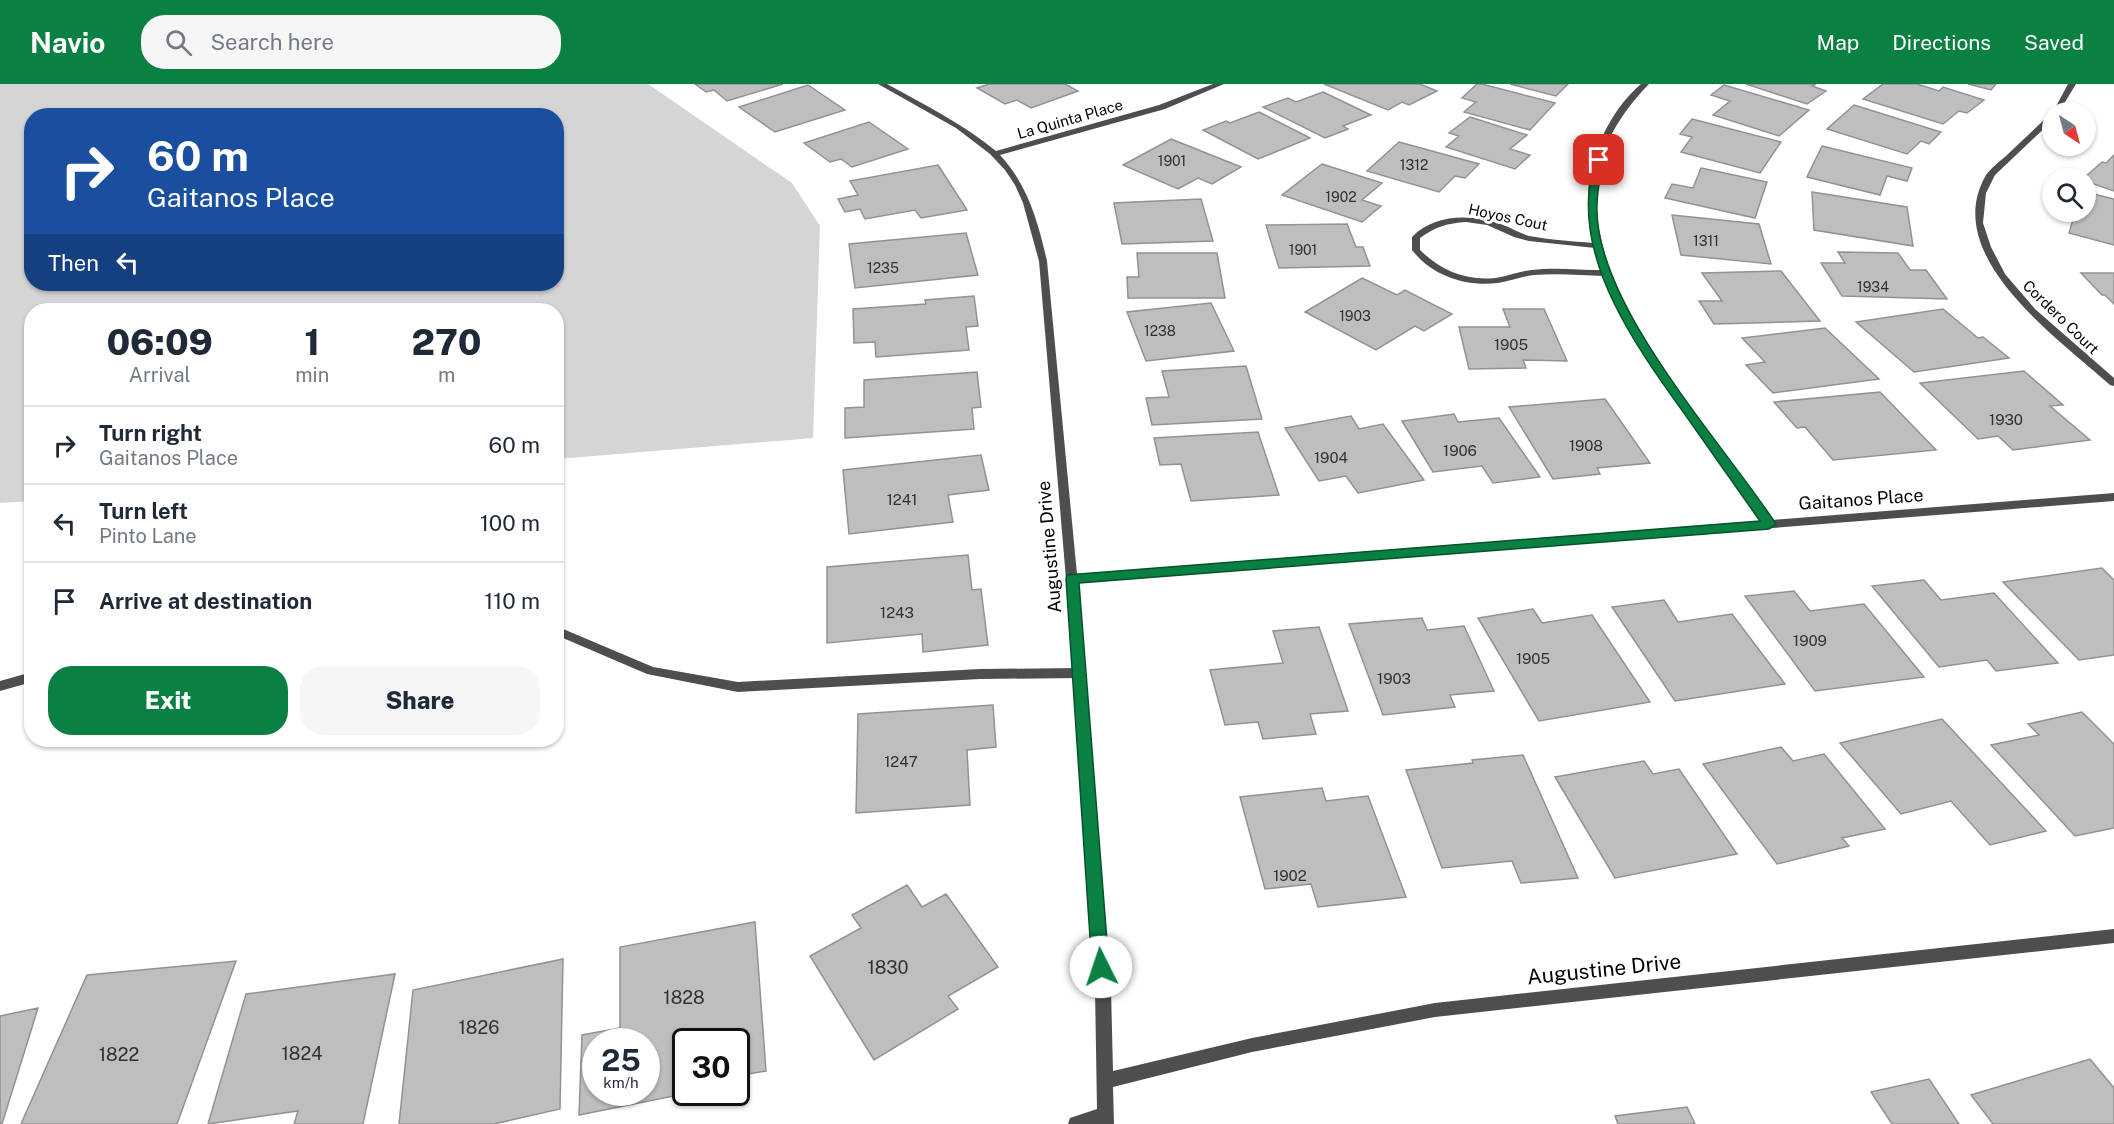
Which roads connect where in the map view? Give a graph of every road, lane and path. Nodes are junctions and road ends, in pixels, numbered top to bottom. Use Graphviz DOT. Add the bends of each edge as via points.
graph roads {
  1 [pos="882,84"];
  2 [pos="1220,84"];
  3 [pos="1645,84"];
  4 [pos="2072,84"];
  5 [pos="2062,102"];
  6 [pos="2042,126"];
  7 [pos="994,154"];
  8 [pos="1598,246"];
  9 [pos="1606,273"];
  10 [pos="2114,383"];
  11 [pos="2114,497"];
  12 [pos="1769,524"];
  13 [pos="1072,579"];
  14 [pos="564,633"];
  15 [pos="1079,673"];
  16 [pos="24,679"];
  17 [pos="0,686"];
  18 [pos="2114,936"];
  19 [pos="1105,1081"];
  20 [pos="1105,1120"];
  21 [pos="1076,1124"];
  1 -- 7 [label="street, Augustine Drive" via="968,134"];
  2 -- 7 [label="street, La Quinta Place" via="1162,107"];
  3 -- 8 [label="street" via="1620,112 1603,142 1592,206"];
  4 -- 5 [label="street"];
  6 -- 10 [label="street, Cordero Court" via="1991,174 1982,193 1979,223 2001,275 2032,311"];
  7 -- 13 [label="street, Augustine Drive" via="1018,184 1033,218 1043,261"];
  8 -- 9 [label="street"];
  8 -- 9 [label="street, Hoyos Cout" via="1520,236 1473,220 1427,227 1416,237 1416,250 1427,264 1475,280 1501,280 1522,274"];
  9 -- 12 [label="street" via="1629,321 1663,376"];
  11 -- 12 [label="street, Gaitanos Place"];
  12 -- 13 [label="street, Gaitanos Place"];
  13 -- 15 [label="street, Augustine Drive"];
  14 -- 15 [label="street" via="651,671 738,687 980,674"];
  15 -- 19 [label="street, Augustine Drive"];
  16 -- 17 [label="street"];
  18 -- 19 [label="street, Augustine Drive" via="1435,1010 1252,1045"];
  19 -- 20 [label="street, Augustine Drive"];
  20 -- 21 [label="street, Augustine Drive"];
}
